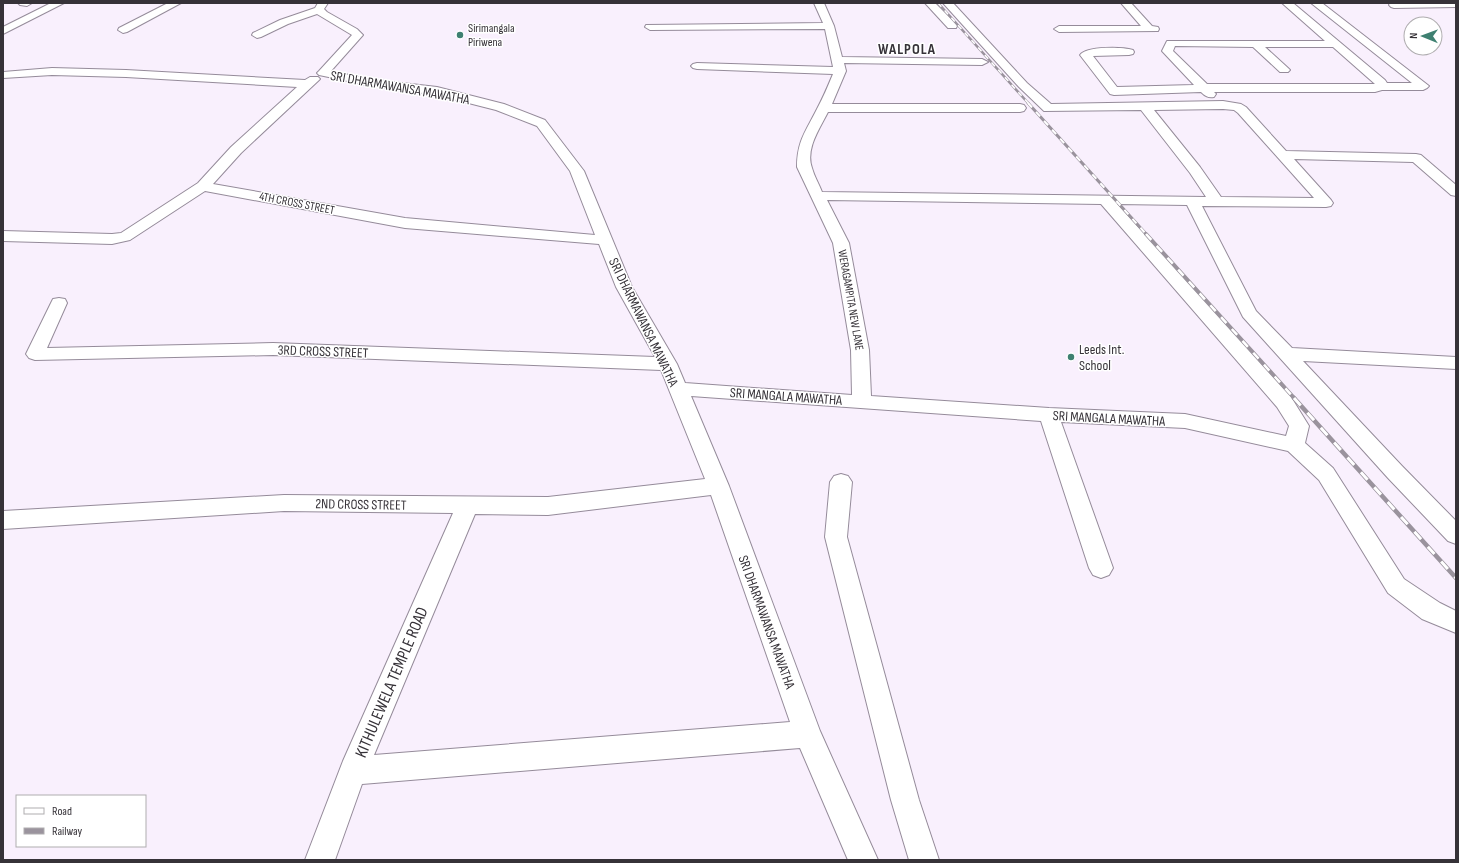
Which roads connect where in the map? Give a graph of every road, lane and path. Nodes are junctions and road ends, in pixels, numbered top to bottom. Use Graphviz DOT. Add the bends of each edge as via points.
graph roads {
  1 [pos="23,3"];
  2 [pos="27,3"];
  3 [pos="59,3"];
  4 [pos="176,3"];
  5 [pos="819,3"];
  6 [pos="930,3"];
  7 [pos="948,3"];
  8 [pos="1126,3"];
  9 [pos="1287,3"];
  10 [pos="1316,3"];
  11 [pos="1456,4"];
  12 [pos="1394,5"];
  13 [pos="321,7"];
  14 [pos="829,26"];
  15 [pos="650,27"];
  16 [pos="1059,29"];
  17 [pos="3,30"];
  18 [pos="123,30"];
  19 [pos="257,35"];
  20 [pos="960,35"];
  21 [pos="1256,44"];
  22 [pos="1337,44"];
  23 [pos="974,51"];
  24 [pos="1129,52"];
  25 [pos="839,65"];
  26 [pos="697,66"];
  27 [pos="1284,70"];
  28 [pos="323,73"];
  29 [pos="3,75"];
  30 [pos="307,84"];
  31 [pos="1381,86"];
  32 [pos="1204,88"];
  33 [pos="1223,105"];
  34 [pos="1144,106"];
  35 [pos="824,108"];
  36 [pos="1020,108"];
  37 [pos="1284,155"];
  38 [pos="203,186"];
  39 [pos="1456,192"];
  40 [pos="817,196"];
  41 [pos="1106,201"];
  42 [pos="1193,202"];
  43 [pos="1217,202"];
  44 [pos="3,236"];
  45 [pos="605,240"];
  46 [pos="59,303"];
  47 [pos="1286,354"];
  48 [pos="1456,363"];
  49 [pos="668,364"];
  50 [pos="677,389"];
  51 [pos="862,401"];
  52 [pos="1049,415"];
  53 [pos="1294,445"];
  54 [pos="841,482"];
  55 [pos="718,486"];
  56 [pos="467,506"];
  57 [pos="3,520"];
  58 [pos="1456,535"];
  59 [pos="1101,568"];
  60 [pos="1456,622"];
  61 [pos="808,734"];
  62 [pos="352,771"];
  63 [pos="320,860"];
  64 [pos="864,860"];
  65 [pos="924,860"];
  1 -- 2 [label="street"];
  3 -- 17 [label="street"];
  4 -- 18 [label="street"];
  5 -- 14 [label="street"];
  6 -- 20 [label="street"];
  7 -- 34 [label="street" via="1023,85 1048,108"];
  8 -- 16 [label="street" via="1152,29"];
  9 -- 22 [label="street"];
  10 -- 31 [label="street" via="1423,86"];
  11 -- 12 [label="street"];
  13 -- 19 [label="street"];
  13 -- 28 [label="street, SRI DHARMAWANSA MAWATHA" via="325,17 358,34"];
  14 -- 15 [label="street"];
  14 -- 25 [label="street"];
  21 -- 22 [label="street"];
  21 -- 27 [label="street"];
  21 -- 32 [label="street" via="1171,43 1167,51"];
  22 -- 31 [label="street" via="1381,82"];
  23 -- 25 [label="street" via="982,62"];
  24 -- 32 [label="street" via="1095,52 1086,55 1114,91"];
  25 -- 26 [label="street"];
  25 -- 35 [label="street, WERAGAMPITA NEW LANE"];
  28 -- 30 [label="street"];
  28 -- 45 [label="street, SRI DHARMAWANSA MAWATHA" via="367,82 437,91 500,107 541,123 578,172"];
  29 -- 30 [label="street" via="42,72 118,73"];
  30 -- 38 [label="street" via="236,150"];
  31 -- 32 [label="street"];
  32 -- 33 [label="street"];
  33 -- 34 [label="street"];
  33 -- 37 [label="street" via="1236,106 1242,110"];
  34 -- 43 [label="street"];
  35 -- 36 [label="street"];
  35 -- 40 [label="street, WERAGAMPITA NEW LANE" via="808,136 804,155 804,167"];
  37 -- 39 [label="street" via="1416,158"];
  37 -- 43 [label="street" via="1326,203"];
  38 -- 44 [label="street" via="125,237 112,239"];
  38 -- 45 [label="street, 4TH CROSS STREET" via="405,223"];
  40 -- 41 [label="street"];
  40 -- 51 [label="street, WERAGAMPITA NEW LANE" via="841,243 860,350"];
  41 -- 42 [label="street"];
  41 -- 53 [label="street" via="1284,402 1299,426"];
  42 -- 43 [label="street"];
  42 -- 47 [label="street" via="1249,313"];
  45 -- 49 [label="street, SRI DHARMAWANSA MAWATHA" via="624,287"];
  46 -- 49 [label="street, 3RD CROSS STREET" via="35,354 273,349"];
  47 -- 48 [label="street"];
  47 -- 58 [label="street" via="1394,472"];
  49 -- 50 [label="street, SRI DHARMAWANSA MAWATHA"];
  50 -- 51 [label="street, SRI MANGALA MAWATHA"];
  50 -- 55 [label="street, SRI DHARMAWANSA MAWATHA"];
  51 -- 52 [label="street, SRI MANGALA MAWATHA"];
  52 -- 53 [label="street, SRI MANGALA MAWATHA" via="1185,421"];
  52 -- 59 [label="street"];
  53 -- 60 [label="street, SRI MANGALA MAWATHA" via="1326,474 1396,586 1431,611"];
  54 -- 65 [label="street" via="836,537 905,800"];
  55 -- 56 [label="street, 2ND CROSS STREET" via="548,506"];
  55 -- 61 [label="street, SRI DHARMAWANSA MAWATHA"];
  56 -- 57 [label="street, 2ND CROSS STREET" via="284,502"];
  56 -- 62 [label="street, KITHULEWELA TEMPLE ROAD"];
  61 -- 62 [label="street"];
  61 -- 64 [label="street, SRI DHARMAWANSA MAWATHA"];
  62 -- 63 [label="street, KITHULEWELA TEMPLE ROAD"];
}
